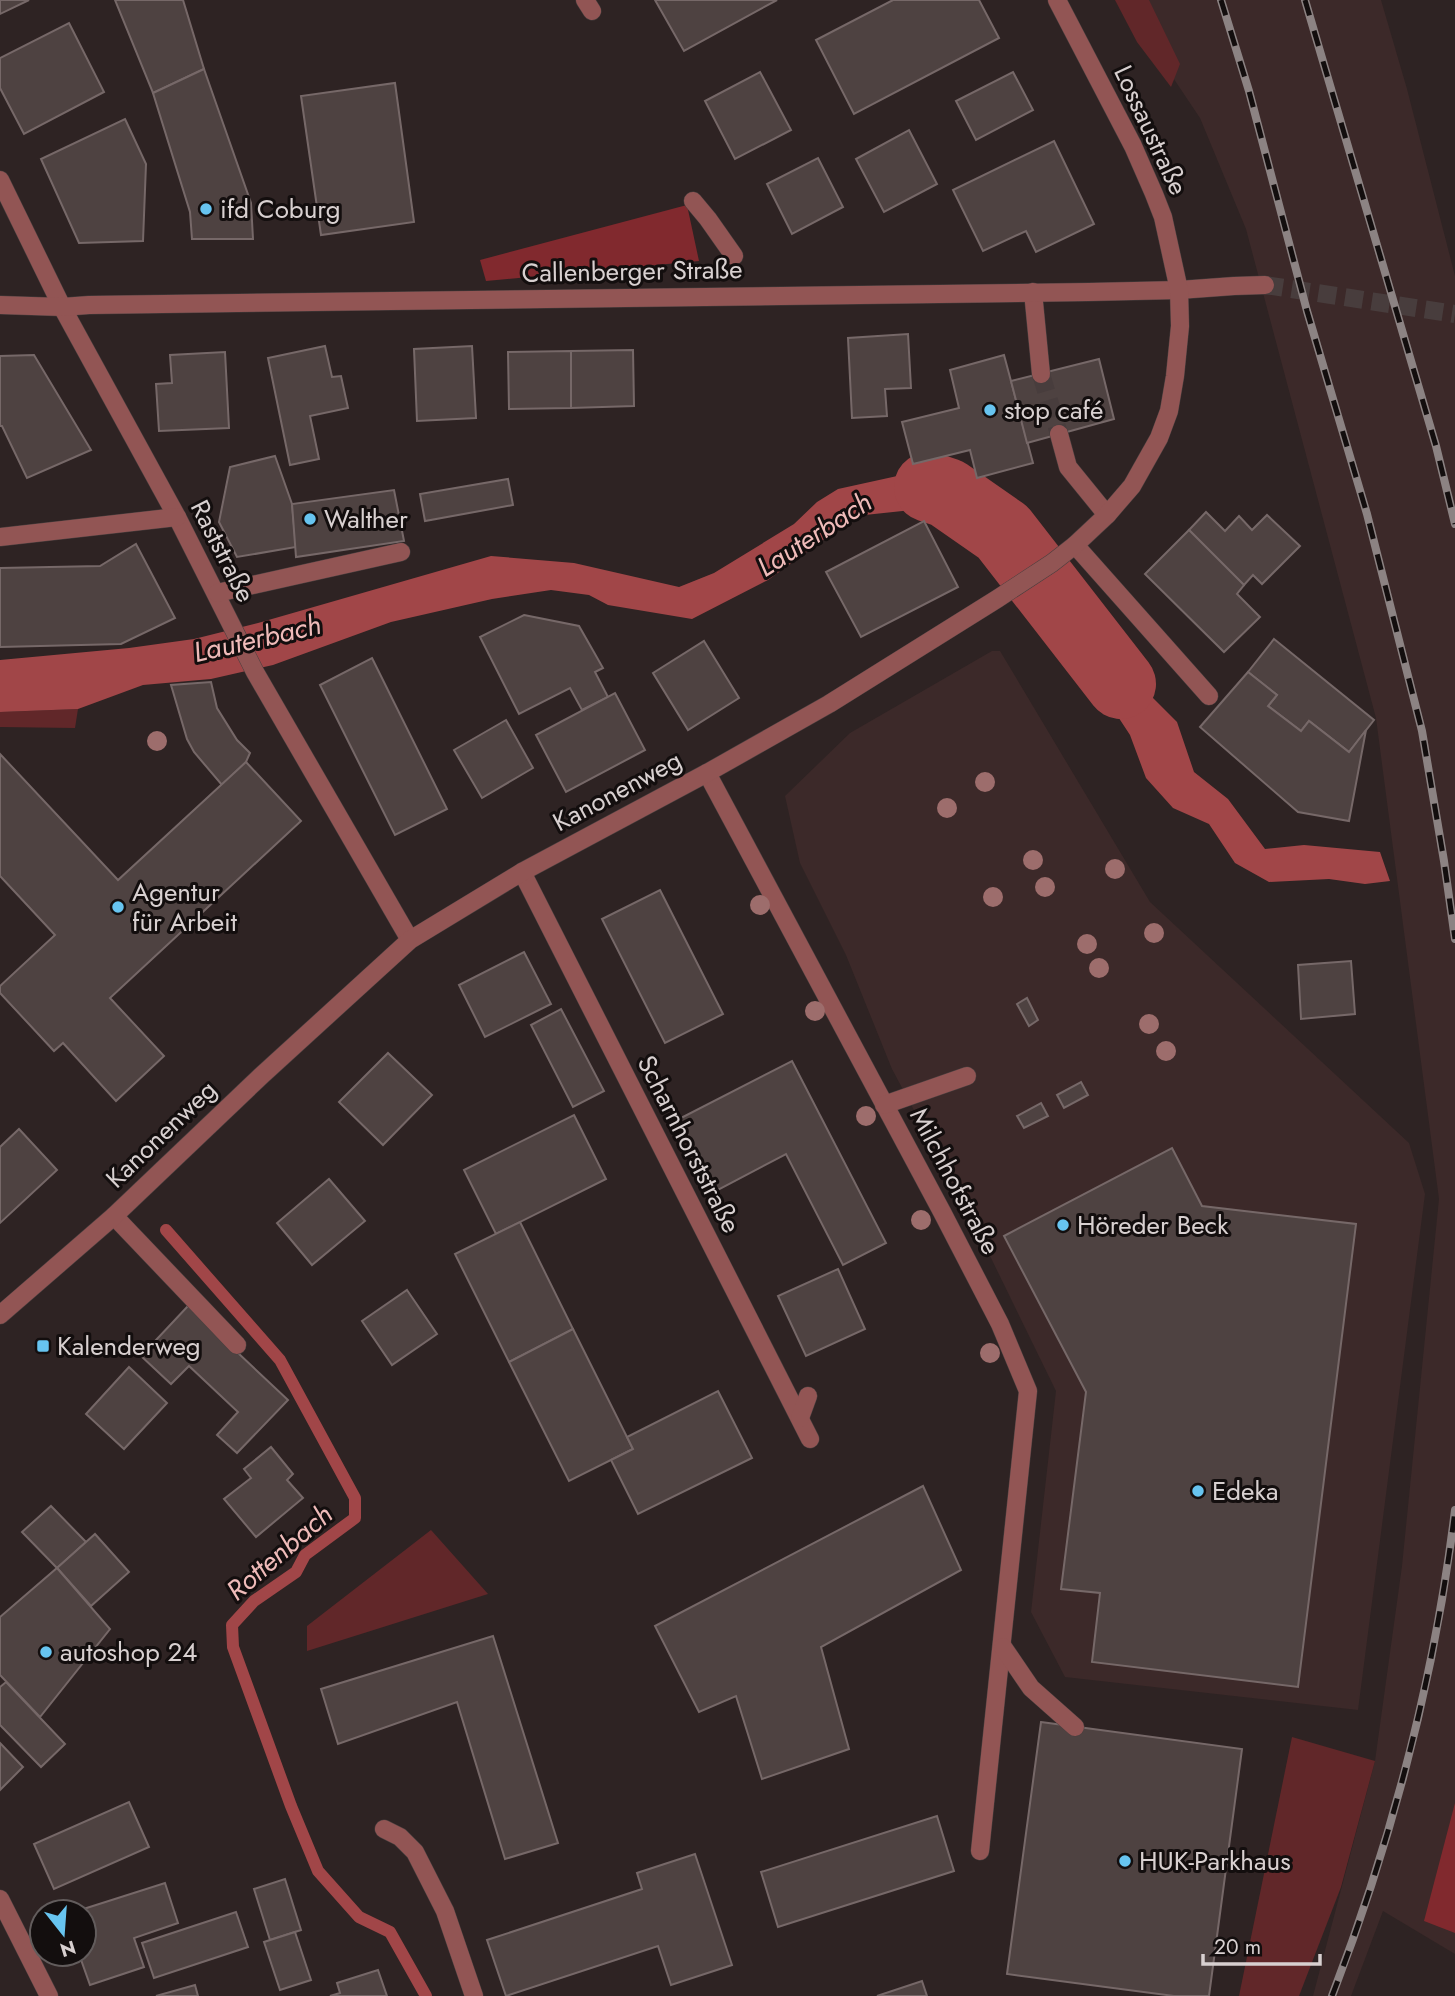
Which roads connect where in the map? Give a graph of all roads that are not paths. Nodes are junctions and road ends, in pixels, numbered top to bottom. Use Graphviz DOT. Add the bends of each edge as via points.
graph roads {
  1 [pos="1057,0"];
  2 [pos="0,180"];
  3 [pos="693,201"];
  4 [pos="734,256"];
  5 [pos="1265,285"];
  6 [pos="1179,290"];
  7 [pos="1033,292"];
  8 [pos="0,305"];
  9 [pos="62,307"];
  10 [pos="1041,374"];
  11 [pos="1059,434"];
  12 [pos="1107,515"];
  13 [pos="177,517"];
  14 [pos="0,537"];
  15 [pos="1076,545"];
  16 [pos="401,552"];
  17 [pos="217,593"];
  18 [pos="1209,696"];
  19 [pos="707,773"];
  20 [pos="522,872"];
  21 [pos="410,940"];
  22 [pos="967,1076"];
  23 [pos="884,1105"];
  24 [pos="114,1216"];
  25 [pos="0,1315"];
  26 [pos="237,1345"];
  27 [pos="808,1396"];
  28 [pos="800,1418"];
  29 [pos="810,1439"];
  30 [pos="1003,1647"];
  31 [pos="1075,1727"];
  32 [pos="384,1829"];
  33 [pos="980,1851"];
  34 [pos="0,1899"];
  35 [pos="49,1996"];
  36 [pos="474,1996"];
  1 -- 6 [label="street, Lossaustraße" via="1154,194"];
  2 -- 9 [label="street, Raststraße"];
  3 -- 4 [label="street"];
  5 -- 6 [label="street, Callenberger Straße"];
  6 -- 7 [label="street, Callenberger Straße"];
  6 -- 12 [label="street, Kanonenweg" via="1180,326 1169,411 1132,486"];
  7 -- 9 [label="street, Callenberger Straße"];
  7 -- 10 [label="street"];
  8 -- 9 [label="street, Callenberger Straße"];
  9 -- 13 [label="street, Raststraße"];
  11 -- 12 [label="street" via="1068,467"];
  12 -- 15 [label="street, Kanonenweg"];
  13 -- 14 [label="street"];
  13 -- 17 [label="street, Raststraße"];
  15 -- 18 [label="street"];
  15 -- 19 [label="street, Kanonenweg" via="829,704"];
  16 -- 17 [label="street"];
  17 -- 21 [label="street, Raststraße" via="255,673"];
  19 -- 20 [label="street, Kanonenweg"];
  19 -- 23 [label="street, Milchhofstraße"];
  20 -- 21 [label="street, Kanonenweg"];
  20 -- 28 [label="street, Scharnhorststraße"];
  21 -- 24 [label="street, Kanonenweg"];
  22 -- 23 [label="street"];
  23 -- 30 [label="street, Milchhofstraße" via="1000,1324 1028,1391"];
  24 -- 25 [label="street, Kanonenweg"];
  24 -- 26 [label="street"];
  27 -- 28 [label="street"];
  28 -- 29 [label="street, Scharnhorststraße"];
  30 -- 31 [label="street" via="1031,1688"];
  30 -- 33 [label="street, Milchhofstraße"];
  32 -- 36 [label="street" via="415,1852 445,1911"];
  34 -- 35 [label="street"];
}
